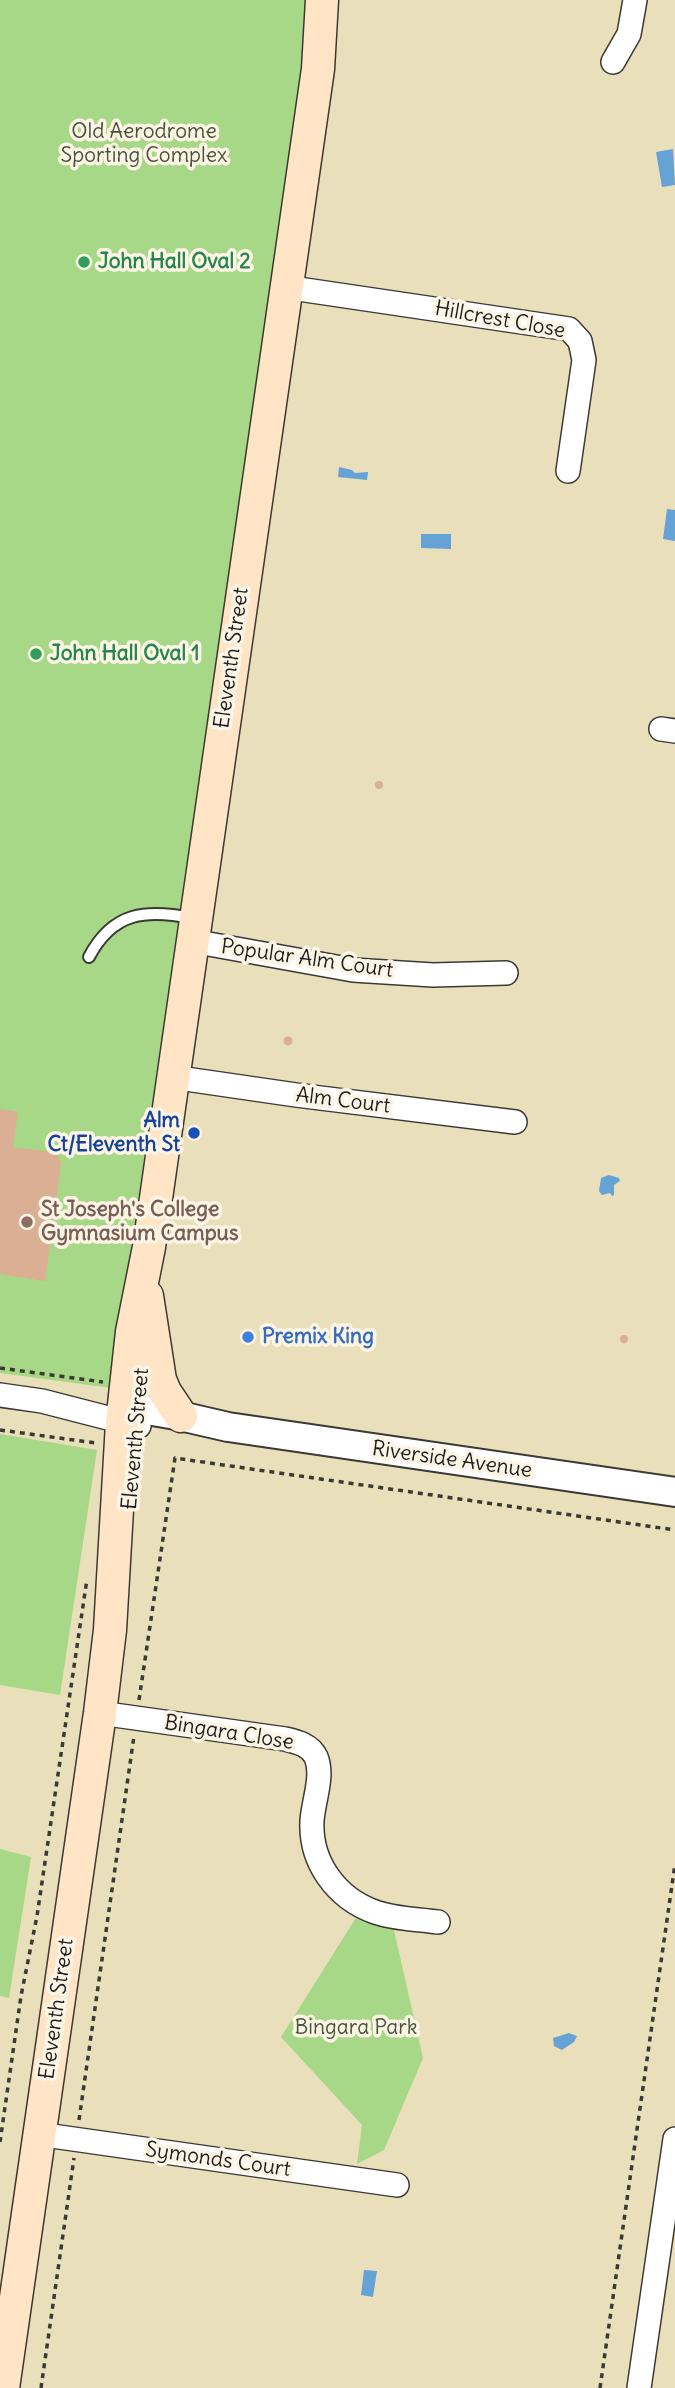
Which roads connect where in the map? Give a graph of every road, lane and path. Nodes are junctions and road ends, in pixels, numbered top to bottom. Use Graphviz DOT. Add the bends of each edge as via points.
graph roads {
  1 [pos="322,0"];
  2 [pos="336,0"];
  3 [pos="635,0"];
  4 [pos="613,62"];
  5 [pos="318,69"];
  6 [pos="285,287"];
  7 [pos="568,471"];
  8 [pos="194,930"];
  9 [pos="89,957"];
  10 [pos="506,973"];
  11 [pos="172,1077"];
  12 [pos="514,1122"];
  13 [pos="149,1247"];
  14 [pos="146,1291"];
  15 [pos="0,1367"];
  16 [pos="0,1395"];
  17 [pos="124,1411"];
  18 [pos="181,1416"];
  19 [pos="228,1427"];
  20 [pos="0,1430"];
  21 [pos="675,1492"];
  22 [pos="675,1530"];
  23 [pos="88,1571"];
  24 [pos="100,1713"];
  25 [pos="136,1718"];
  26 [pos="675,1864"];
  27 [pos="438,1922"];
  28 [pos="38,2134"];
  29 [pos="675,2139"];
  30 [pos="77,2140"];
  31 [pos="0,2142"];
  32 [pos="397,2185"];
  33 [pos="3,2388"];
  34 [pos="41,2388"];
  35 [pos="600,2388"];
  36 [pos="639,2388"];
  1 -- 5 [label="main road, Eleventh Street"];
  2 -- 5 [label="main road, Eleventh Street"];
  3 -- 4 [label="street" via="629,34"];
  5 -- 6 [label="main road, Eleventh Street"];
  6 -- 7 [label="street, Hillcrest Close" via="569,329 580,341 584,360"];
  6 -- 8 [label="main road, Eleventh Street"];
  8 -- 9 [label="lane" via="155,913 138,914 110,928"];
  8 -- 10 [label="street, Popular Alm Court" via="353,970"];
  8 -- 11 [label="main road, Eleventh Street"];
  11 -- 12 [label="street, Alm Court"];
  11 -- 13 [label="main road, Eleventh Street"];
  13 -- 14 [label="main road, Eleventh Street"];
  13 -- 17 [label="main road, Eleventh Street" via="132,1332"];
  14 -- 17 [label="main road, Eleventh Street"];
  14 -- 18 [label="main road" via="160,1380"];
  15 -- 17 [label="path"];
  16 -- 17 [label="street, Riverside Avenue"];
  17 -- 18 [label="street, Riverside Avenue"];
  17 -- 19 [label="street, Riverside Avenue"];
  17 -- 20 [label="path" via="102,1444"];
  17 -- 24 [label="main road, Eleventh Street"];
  18 -- 19 [label="street, Riverside Avenue"];
  19 -- 21 [label="street, Riverside Avenue"];
  22 -- 25 [label="path" via="174,1458"];
  23 -- 31 [label="path"];
  24 -- 25 [label="street, Bingara Close"];
  24 -- 28 [label="main road, Eleventh Street"];
  25 -- 27 [label="street, Bingara Close" via="285,1739 309,1748 318,1765 313,1836 316,1853 332,1883 373,1911"];
  25 -- 30 [label="path"];
  26 -- 35 [label="path"];
  28 -- 30 [label="street, Symonds Court"];
  28 -- 33 [label="main road, Eleventh Street"];
  29 -- 36 [label="street"];
  30 -- 32 [label="street, Symonds Court"];
  30 -- 34 [label="path"];
}
